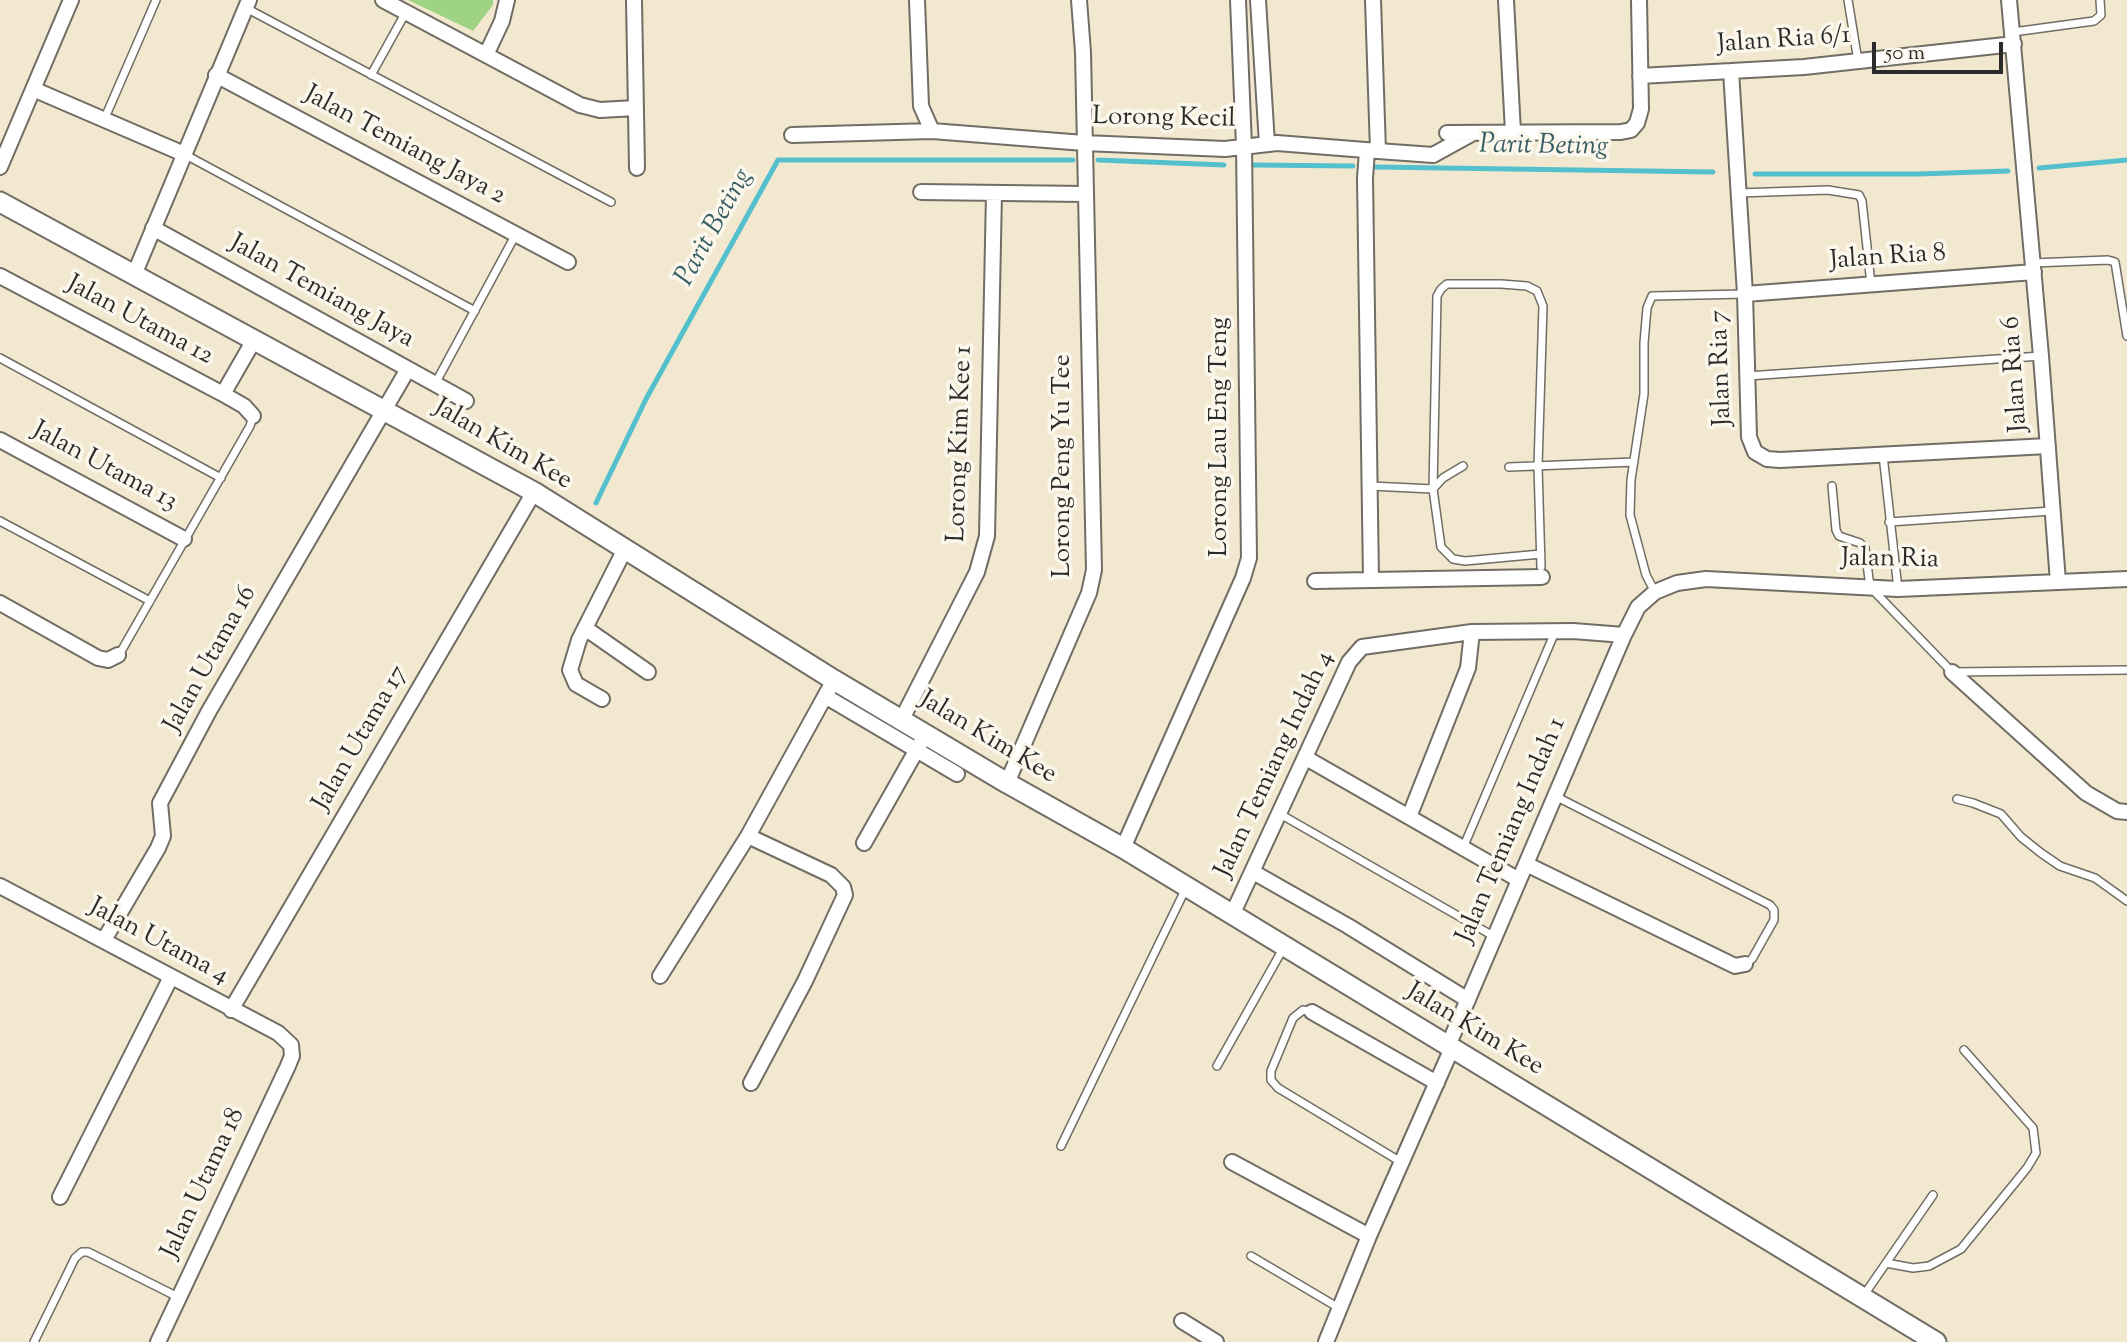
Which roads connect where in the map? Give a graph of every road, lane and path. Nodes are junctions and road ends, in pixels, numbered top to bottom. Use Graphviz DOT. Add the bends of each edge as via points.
graph roads {
  1 [pos="71,0"];
  2 [pos="156,0"];
  3 [pos="383,0"];
  4 [pos="507,0"];
  5 [pos="634,0"];
  6 [pos="917,0"];
  7 [pos="1079,0"];
  8 [pos="1238,0"];
  9 [pos="1258,0"];
  10 [pos="1373,0"];
  11 [pos="1506,0"];
  12 [pos="1639,0"];
  13 [pos="1848,0"];
  14 [pos="2009,0"];
  15 [pos="2100,0"];
  16 [pos="247,4"];
  17 [pos="405,12"];
  18 [pos="2013,38"];
  19 [pos="486,54"];
  20 [pos="1858,61"];
  21 [pos="1731,71"];
  22 [pos="216,75"];
  23 [pos="371,75"];
  24 [pos="1640,76"];
  25 [pos="33,89"];
  26 [pos="636,108"];
  27 [pos="104,120"];
  28 [pos="932,131"];
  29 [pos="1474,132"];
  30 [pos="1513,132"];
  31 [pos="1447,133"];
  32 [pos="792,135"];
  33 [pos="1267,144"];
  34 [pos="1084,150"];
  35 [pos="184,154"];
  36 [pos="1244,160"];
  37 [pos="1369,161"];
  38 [pos="0,167"];
  39 [pos="637,167"];
  40 [pos="1737,183"];
  41 [pos="921,192"];
  42 [pos="994,193"];
  43 [pos="1085,194"];
  44 [pos="611,202"];
  45 [pos="1,207"];
  46 [pos="153,228"];
  47 [pos="516,234"];
  48 [pos="568,262"];
  49 [pos="2033,268"];
  50 [pos="134,275"];
  51 [pos="0,276"];
  52 [pos="1871,285"];
  53 [pos="1745,294"];
  54 [pos="475,312"];
  55 [pos="2127,336"];
  56 [pos="254,340"];
  57 [pos="2041,356"];
  58 [pos="0,358"];
  59 [pos="408,369"];
  60 [pos="1748,376"];
  61 [pos="434,384"];
  62 [pos="223,394"];
  63 [pos="466,401"];
  64 [pos="384,410"];
  65 [pos="253,416"];
  66 [pos="0,440"];
  67 [pos="2048,446"];
  68 [pos="1883,455"];
  69 [pos="1634,462"];
  70 [pos="1463,466"];
  71 [pos="1538,466"];
  72 [pos="1509,467"];
  73 [pos="221,478"];
  74 [pos="1369,486"];
  75 [pos="1832,486"];
  76 [pos="1433,489"];
  77 [pos="534,492"];
  78 [pos="2053,511"];
  79 [pos="0,521"];
  80 [pos="1889,522"];
  81 [pos="184,539"];
  82 [pos="625,549"];
  83 [pos="1541,554"];
  84 [pos="1541,572"];
  85 [pos="2127,579"];
  86 [pos="1371,580"];
  87 [pos="1315,581"];
  88 [pos="2058,582"];
  89 [pos="1870,587"];
  90 [pos="1898,589"];
  91 [pos="1655,592"];
  92 [pos="150,601"];
  93 [pos="0,603"];
  94 [pos="585,628"];
  95 [pos="1555,631"];
  96 [pos="1472,632"];
  97 [pos="1624,635"];
  98 [pos="118,655"];
  99 [pos="2127,670"];
  100 [pos="648,672"];
  101 [pos="1952,672"];
  102 [pos="830,688"];
  103 [pos="602,699"];
  104 [pos="902,719"];
  105 [pos="921,743"];
  106 [pos="1306,758"];
  107 [pos="957,774"];
  108 [pos="1007,783"];
  109 [pos="1555,796"];
  110 [pos="1957,799"];
  111 [pos="2127,812"];
  112 [pos="1280,814"];
  113 [pos="1409,817"];
  114 [pos="748,836"];
  115 [pos="864,843"];
  116 [pos="1124,848"];
  117 [pos="1463,848"];
  118 [pos="1526,864"];
  119 [pos="1253,872"];
  120 [pos="1519,880"];
  121 [pos="0,886"];
  122 [pos="1186,887"];
  123 [pos="2127,901"];
  124 [pos="1232,915"];
  125 [pos="1495,937"];
  126 [pos="104,940"];
  127 [pos="1284,947"];
  128 [pos="1745,964"];
  129 [pos="660,976"];
  130 [pos="171,977"];
  131 [pos="1468,1000"];
  132 [pos="231,1010"];
  133 [pos="1312,1012"];
  134 [pos="291,1045"];
  135 [pos="1450,1047"];
  136 [pos="1964,1050"];
  137 [pos="1217,1066"];
  138 [pos="751,1083"];
  139 [pos="1437,1083"];
  140 [pos="1061,1146"];
  141 [pos="1232,1162"];
  142 [pos="1401,1162"];
  143 [pos="1933,1195"];
  144 [pos="60,1197"];
  145 [pos="1369,1236"];
  146 [pos="1251,1256"];
  147 [pos="1886,1264"];
  148 [pos="178,1297"];
  149 [pos="1863,1297"];
  150 [pos="1339,1308"];
  151 [pos="1182,1321"];
  152 [pos="34,1342"];
  153 [pos="158,1342"];
  154 [pos="1216,1342"];
  155 [pos="1326,1342"];
  156 [pos="1936,1342"];
  1 -- 25 [label="street"];
  2 -- 27 [label="lane"];
  3 -- 17 [label="street"];
  4 -- 19 [label="street"];
  5 -- 26 [label="street"];
  6 -- 28 [label="street" via="921,106"];
  7 -- 34 [label="street, Lorong Peng Yu Tee"];
  8 -- 36 [label="street, Lorong Lau Eng Teng"];
  9 -- 33 [label="street"];
  10 -- 37 [label="street"];
  11 -- 30 [label="street"];
  12 -- 24 [label="street"];
  13 -- 20 [label="lane"];
  14 -- 18 [label="street, Jalan Ria 6"];
  15 -- 18 [label="lane" via="2101,15 2094,21"];
  16 -- 22 [label="street"];
  16 -- 23 [label="lane"];
  17 -- 19 [label="street"];
  17 -- 23 [label="lane"];
  18 -- 20 [label="street, Jalan Ria 6/1"];
  18 -- 49 [label="street, Jalan Ria 6"];
  19 -- 26 [label="street" via="580,106"];
  20 -- 21 [label="street, Jalan Ria 6/1"];
  21 -- 24 [label="street, Jalan Ria 6/1"];
  21 -- 40 [label="street, Jalan Ria 7"];
  22 -- 35 [label="street"];
  22 -- 47 [label="street, Jalan Temiang Jaya 2"];
  23 -- 44 [label="lane"];
  24 -- 30 [label="street" via="1641,109 1631,130"];
  25 -- 27 [label="street"];
  25 -- 38 [label="street"];
  26 -- 39 [label="street"];
  27 -- 35 [label="street"];
  28 -- 32 [label="street, Lorong Kecil"];
  28 -- 34 [label="street, Lorong Kecil"];
  29 -- 30 [label="street"];
  29 -- 31 [label="street"];
  29 -- 37 [label="street, Lorong Kecil" via="1433,155"];
  33 -- 36 [label="street, Lorong Kecil"];
  33 -- 37 [label="street, Lorong Kecil"];
  34 -- 36 [label="street, Lorong Kecil" via="1225,149"];
  34 -- 43 [label="street, Lorong Peng Yu Tee"];
  35 -- 46 [label="street"];
  35 -- 54 [label="lane"];
  36 -- 116 [label="street, Lorong Lau Eng Teng" via="1249,558"];
  37 -- 74 [label="street"];
  40 -- 52 [label="lane" via="1859,195"];
  40 -- 53 [label="street, Jalan Ria 7"];
  41 -- 42 [label="street"];
  42 -- 43 [label="street"];
  42 -- 104 [label="street, Lorong Kim Kee 1" via="987,536 976,572"];
  43 -- 108 [label="street, Lorong Peng Yu Tee" via="1094,570 1089,593"];
  45 -- 50 [label="street, Jalan Kim Kee"];
  46 -- 50 [label="street"];
  46 -- 59 [label="street, Jalan Temiang Jaya"];
  47 -- 48 [label="street, Jalan Temiang Jaya 2"];
  47 -- 54 [label="lane"];
  49 -- 52 [label="street, Jalan Ria 8"];
  49 -- 55 [label="lane" via="2115,262"];
  49 -- 57 [label="street, Jalan Ria 6"];
  50 -- 56 [label="street, Jalan Kim Kee"];
  51 -- 62 [label="street, Jalan Utama 12"];
  52 -- 53 [label="street, Jalan Ria 8"];
  53 -- 60 [label="street, Jalan Ria 7"];
  53 -- 69 [label="lane" via="1652,296 1647,308 1644,394"];
  54 -- 61 [label="lane"];
  56 -- 62 [label="street"];
  56 -- 64 [label="street, Jalan Kim Kee"];
  57 -- 60 [label="lane"];
  57 -- 67 [label="street, Jalan Ria 6"];
  58 -- 73 [label="lane"];
  59 -- 61 [label="street, Jalan Temiang Jaya"];
  59 -- 64 [label="street, Jalan Utama 16"];
  60 -- 68 [label="street, Jalan Ria 7" via="1749,437 1755,452 1766,459"];
  61 -- 63 [label="street, Jalan Temiang Jaya"];
  62 -- 65 [label="street, Jalan Utama 12"];
  64 -- 77 [label="street, Jalan Kim Kee"];
  64 -- 126 [label="street, Jalan Utama 16" via="160,803 163,835 158,848"];
  65 -- 73 [label="lane"];
  66 -- 81 [label="street, Jalan Utama 13"];
  67 -- 68 [label="street, Jalan Ria 7"];
  67 -- 78 [label="street, Jalan Ria 6"];
  68 -- 80 [label="lane"];
  69 -- 71 [label="lane"];
  69 -- 91 [label="lane" via="1630,516"];
  70 -- 76 [label="lane"];
  71 -- 72 [label="lane"];
  71 -- 76 [label="lane" via="1543,306 1537,291 1527,286 1447,284 1437,296"];
  71 -- 83 [label="lane"];
  73 -- 81 [label="lane"];
  74 -- 76 [label="lane"];
  74 -- 86 [label="street"];
  75 -- 89 [label="lane" via="1836,530 1839,536 1865,548"];
  76 -- 83 [label="lane" via="1441,547 1453,559"];
  77 -- 82 [label="street, Jalan Kim Kee"];
  77 -- 132 [label="street, Jalan Utama 17"];
  78 -- 80 [label="lane"];
  78 -- 88 [label="street, Jalan Ria 6"];
  79 -- 92 [label="lane"];
  80 -- 90 [label="lane"];
  81 -- 92 [label="lane"];
  82 -- 94 [label="street"];
  82 -- 102 [label="street, Jalan Kim Kee"];
  83 -- 84 [label="lane"];
  84 -- 86 [label="street"];
  85 -- 88 [label="street, Jalan Ria"];
  86 -- 87 [label="street"];
  88 -- 90 [label="street, Jalan Ria"];
  89 -- 90 [label="street, Jalan Ria"];
  89 -- 91 [label="street, Jalan Ria" via="1706,579"];
  89 -- 101 [label="lane"];
  91 -- 97 [label="street, Jalan Temiang Indah 1" via="1638,607"];
  92 -- 98 [label="lane"];
  93 -- 98 [label="street" via="98,658"];
  94 -- 100 [label="street"];
  94 -- 103 [label="street" via="570,670 576,684"];
  95 -- 96 [label="street, Jalan Temiang Indah 4"];
  95 -- 97 [label="street, Jalan Temiang Indah 4"];
  95 -- 117 [label="lane"];
  96 -- 106 [label="street, Jalan Temiang Indah 4" via="1373,644 1355,653"];
  96 -- 113 [label="street" via="1468,668"];
  97 -- 109 [label="street, Jalan Temiang Indah 1"];
  99 -- 101 [label="lane"];
  101 -- 111 [label="street" via="2086,793"];
  102 -- 104 [label="street, Jalan Kim Kee"];
  102 -- 105 [label="street"];
  102 -- 114 [label="street"];
  104 -- 105 [label="street, Jalan Kim Kee"];
  105 -- 107 [label="street"];
  105 -- 108 [label="street, Jalan Kim Kee"];
  105 -- 115 [label="street"];
  106 -- 112 [label="street, Jalan Temiang Indah 4"];
  106 -- 113 [label="street"];
  108 -- 116 [label="street, Jalan Kim Kee"];
  109 -- 118 [label="street, Jalan Temiang Indah 1"];
  109 -- 128 [label="lane" via="1770,905 1774,920"];
  110 -- 123 [label="lane" via="2001,814 2040,853 2060,866 2095,878"];
  112 -- 119 [label="street, Jalan Temiang Indah 4"];
  112 -- 125 [label="lane"];
  113 -- 117 [label="street"];
  114 -- 129 [label="street"];
  114 -- 138 [label="street" via="831,875 845,895"];
  116 -- 122 [label="street, Jalan Kim Kee"];
  117 -- 120 [label="street"];
  118 -- 120 [label="street, Jalan Temiang Indah 1"];
  118 -- 128 [label="street" via="1735,966"];
  119 -- 124 [label="street, Jalan Temiang Indah 4"];
  119 -- 131 [label="street"];
  120 -- 125 [label="street, Jalan Temiang Indah 1"];
  121 -- 126 [label="street, Jalan Utama 4"];
  122 -- 124 [label="street, Jalan Kim Kee"];
  122 -- 140 [label="lane"];
  124 -- 127 [label="street, Jalan Kim Kee"];
  125 -- 131 [label="street, Jalan Temiang Indah 1"];
  126 -- 130 [label="street, Jalan Utama 4"];
  127 -- 135 [label="street, Jalan Kim Kee"];
  127 -- 137 [label="lane"];
  130 -- 132 [label="street, Jalan Utama 4"];
  130 -- 144 [label="street"];
  131 -- 135 [label="street, Jalan Temiang Indah 1"];
  132 -- 134 [label="street, Jalan Utama 4" via="278,1033"];
  133 -- 139 [label="street"];
  133 -- 142 [label="lane" via="1303,1010 1293,1018 1270,1071 1271,1080"];
  134 -- 148 [label="street, Jalan Utama 18" via="287,1068"];
  135 -- 139 [label="street, Jalan Temiang Indah 1"];
  135 -- 149 [label="street, Jalan Kim Kee"];
  136 -- 147 [label="lane" via="2033,1128 2036,1153 1961,1249 1929,1266"];
  139 -- 142 [label="street, Jalan Temiang Indah 1"];
  141 -- 145 [label="street"];
  142 -- 145 [label="street, Jalan Temiang Indah 1"];
  143 -- 147 [label="lane"];
  145 -- 150 [label="street, Jalan Temiang Indah 1"];
  146 -- 150 [label="lane"];
  147 -- 149 [label="lane"];
  148 -- 152 [label="lane" via="82,1252"];
  148 -- 153 [label="street, Jalan Utama 18"];
  149 -- 156 [label="street, Jalan Kim Kee"];
  150 -- 155 [label="street, Jalan Temiang Indah 1"];
  151 -- 154 [label="street"];
}
